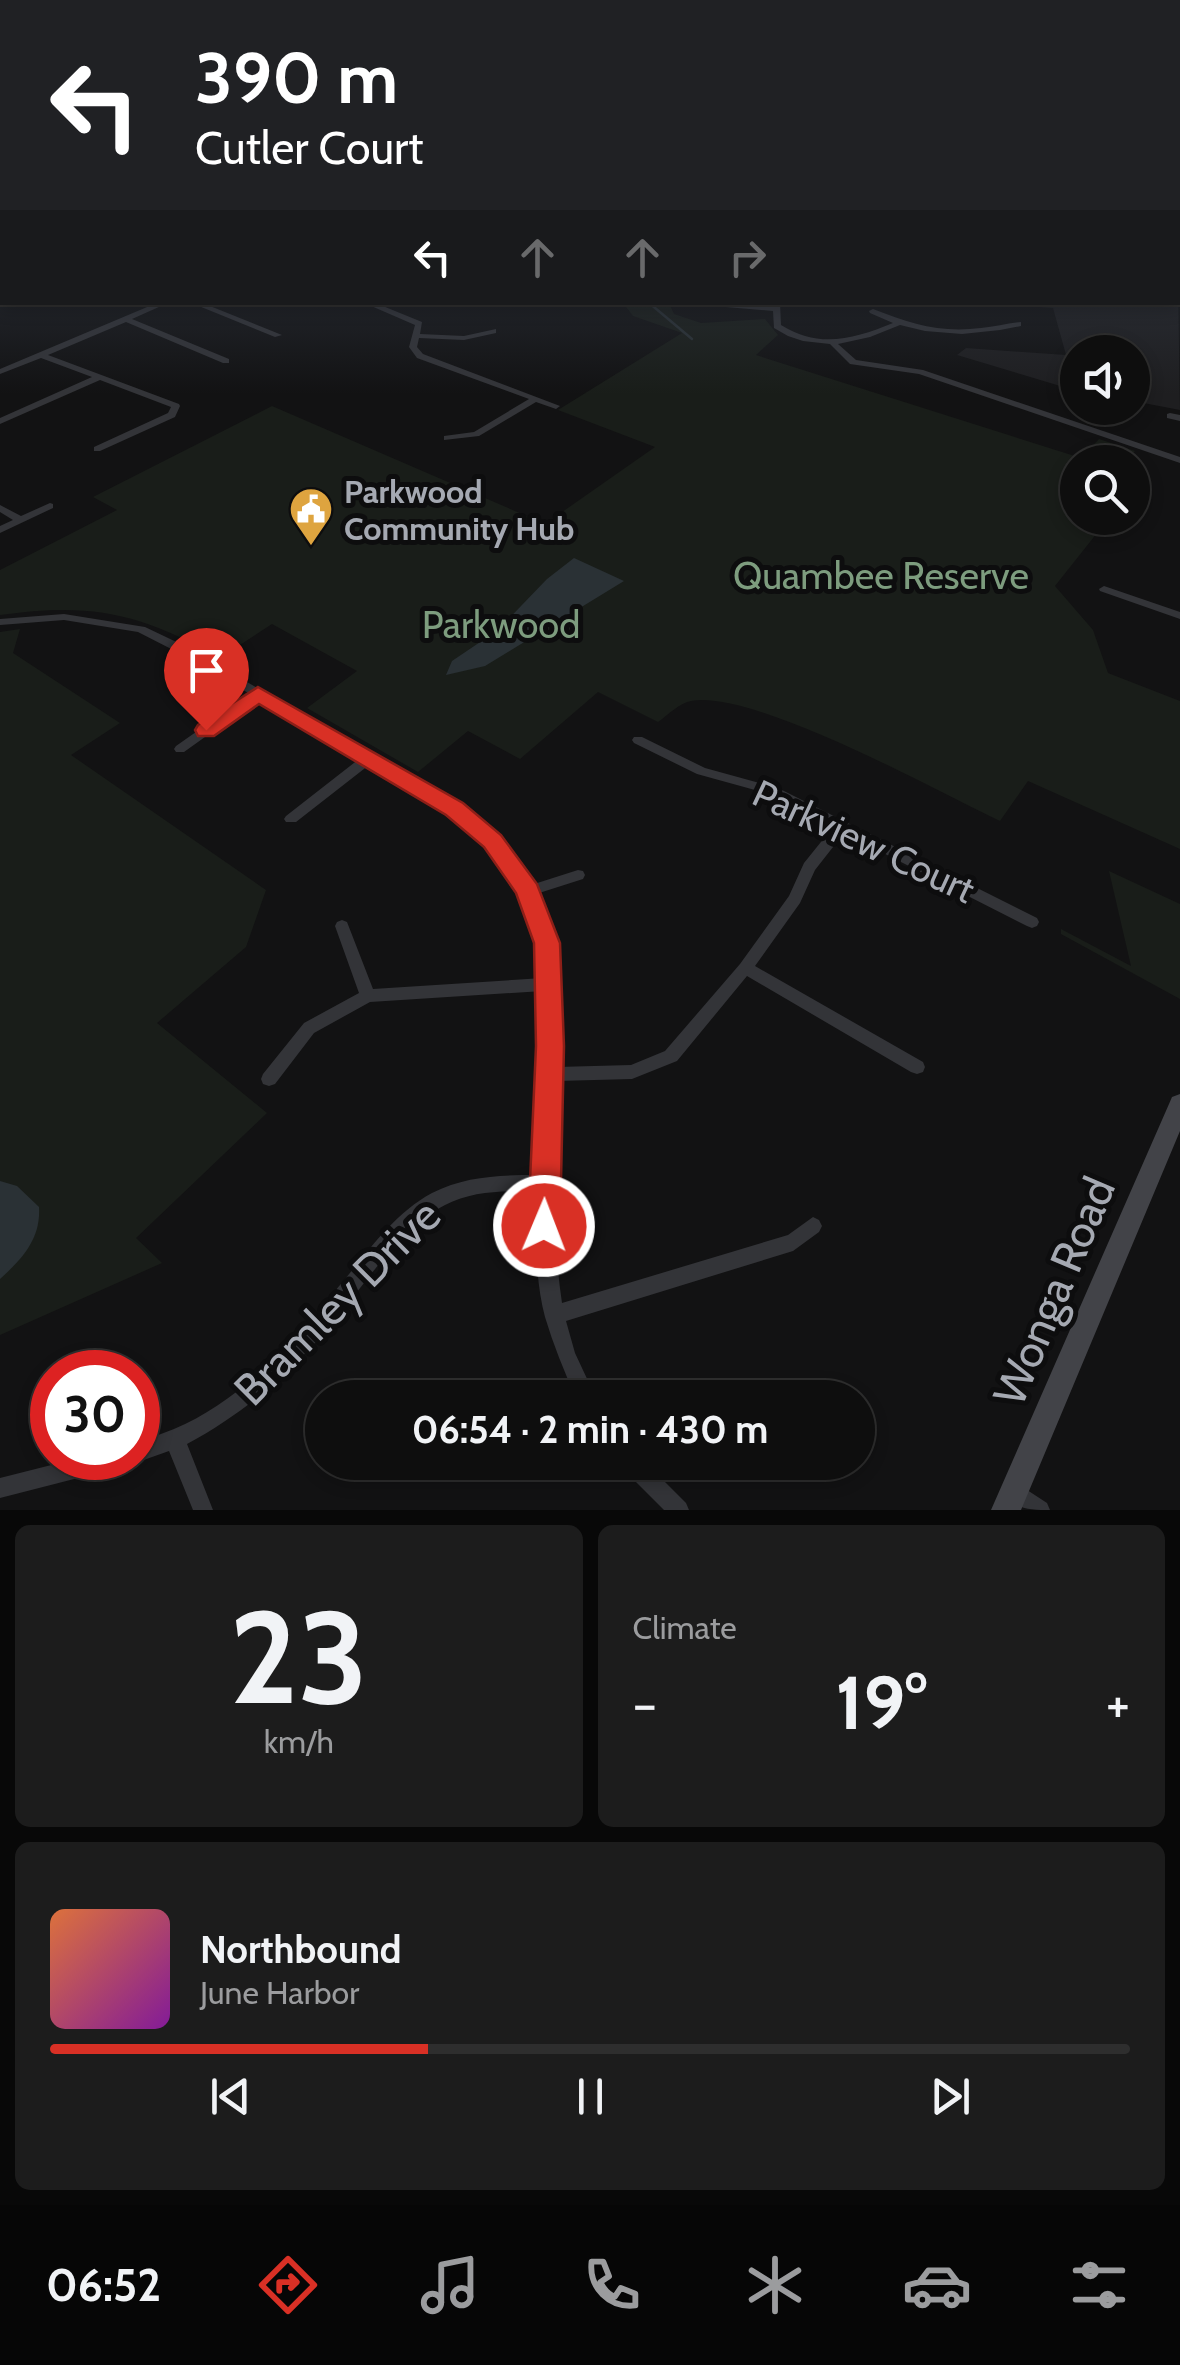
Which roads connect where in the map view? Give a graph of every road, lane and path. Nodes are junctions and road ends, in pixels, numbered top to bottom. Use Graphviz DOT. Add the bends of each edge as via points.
graph roads {
  1 [pos="161,305"];
  2 [pos="200,305"];
  3 [pos="373,305"];
  4 [pos="745,305"];
  5 [pos="776,306"];
  6 [pos="873,310"];
  7 [pos="127,320"];
  8 [pos="896,324"];
  9 [pos="1018,324"];
  10 [pos="492,332"];
  11 [pos="278,335"];
  12 [pos="418,336"];
  13 [pos="832,342"];
  14 [pos="42,355"];
  15 [pos="226,361"];
  16 [pos="0,372"];
  17 [pos="97,378"];
  18 [pos="535,399"];
  19 [pos="556,406"];
  20 [pos="0,420"];
  21 [pos="447,438"];
  22 [pos="97,449"];
  23 [pos="1180,460"];
  24 [pos="50,506"];
  25 [pos="0,508"];
  26 [pos="21,520"];
  27 [pos="0,530"];
  28 [pos="1104,589"];
  29 [pos="1180,616"];
  30 [pos="0,622"];
  31 [pos="258,694"];
  32 [pos="638,740"];
  33 [pos="180,748"];
  34 [pos="368,759"];
  35 [pos="291,819"];
  36 [pos="842,825"];
  37 [pos="578,875"];
  38 [pos="528,891"];
  39 [pos="1032,922"];
  40 [pos="342,926"];
  41 [pos="745,968"];
  42 [pos="550,984"];
  43 [pos="368,996"];
  44 [pos="917,1067"];
  45 [pos="550,1074"];
  46 [pos="269,1078"];
  47 [pos="1180,1104"];
  48 [pos="545,1183"];
  49 [pos="813,1226"];
  50 [pos="554,1315"];
  51 [pos="577,1380"];
  52 [pos="176,1442"];
  53 [pos="160,1446"];
  54 [pos="31,1480"];
  55 [pos="648,1480"];
  56 [pos="0,1488"];
  57 [pos="1011,1501"];
  58 [pos="203,1510"];
  59 [pos="679,1510"];
  60 [pos="1040,1510"];
  1 -- 7 [label="street"];
  2 -- 11 [label="street"];
  3 -- 12 [label="street" via="414,320"];
  4 -- 5 [label="street"];
  5 -- 13 [label="street" via="774,322 784,332"];
  6 -- 8 [label="street"];
  7 -- 14 [label="street"];
  7 -- 15 [label="street"];
  8 -- 9 [label="street" via="934,331"];
  8 -- 13 [label="street"];
  10 -- 12 [label="street"];
  12 -- 18 [label="street" via="413,348 420,356"];
  13 -- 23 [label="street" via="853,362 920,372"];
  14 -- 16 [label="street"];
  14 -- 17 [label="street"];
  17 -- 20 [label="street"];
  17 -- 22 [label="street" via="176,410"];
  18 -- 19 [label="street"];
  18 -- 21 [label="street" via="476,434"];
  24 -- 26 [label="street"];
  25 -- 26 [label="street"];
  26 -- 27 [label="street"];
  28 -- 29 [label="street"];
  30 -- 31 [label="street" via="64,617 142,630"];
  31 -- 33 [label="street"];
  31 -- 34 [label="street"];
  32 -- 36 [label="street, Parkview Court" via="701,772 773,791"];
  34 -- 35 [label="street"];
  34 -- 38 [label="street" via="474,824"];
  36 -- 39 [label="street, Parkview Court"];
  36 -- 41 [label="street"];
  37 -- 38 [label="street"];
  38 -- 42 [label="street" via="547,943"];
  40 -- 43 [label="street"];
  41 -- 44 [label="street"];
  41 -- 45 [label="street" via="671,1056 632,1072"];
  42 -- 43 [label="street"];
  42 -- 45 [label="street"];
  43 -- 46 [label="street" via="309,1028"];
  45 -- 48 [label="street"];
  47 -- 57 [label="main road, Wonga Road"];
  48 -- 50 [label="street"];
  48 -- 52 [label="street, Bramley Drive" via="478,1183 428,1203 275,1373 238,1407"];
  49 -- 50 [label="street" via="794,1242"];
  50 -- 51 [label="street"];
  52 -- 53 [label="street, Bramley Drive"];
  52 -- 58 [label="street"];
  54 -- 56 [label="street"];
  55 -- 59 [label="street"];
  57 -- 60 [label="street"];
}
